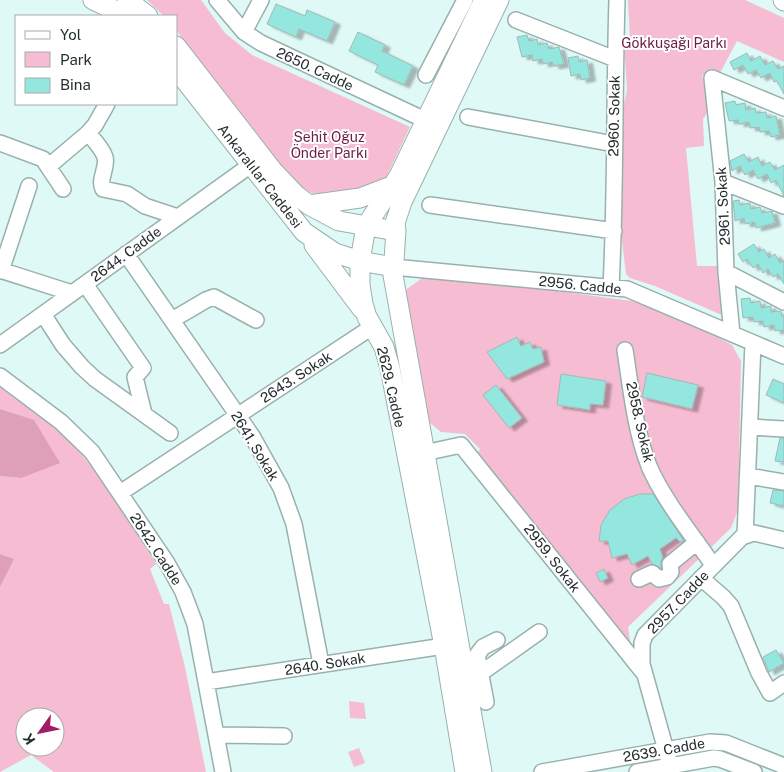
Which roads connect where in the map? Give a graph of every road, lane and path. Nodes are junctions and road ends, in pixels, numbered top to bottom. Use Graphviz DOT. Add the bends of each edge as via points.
graph roads {
  1 [pos="94,0"];
  2 [pos="127,0"];
  3 [pos="217,0"];
  4 [pos="261,0"];
  5 [pos="465,0"];
  6 [pos="484,0"];
  7 [pos="499,0"];
  8 [pos="617,0"];
  9 [pos="125,15"];
  10 [pos="147,15"];
  11 [pos="465,18"];
  12 [pos="516,20"];
  13 [pos="244,32"];
  14 [pos="178,49"];
  15 [pos="615,59"];
  16 [pos="178,72"];
  17 [pos="426,76"];
  18 [pos="107,105"];
  19 [pos="784,108"];
  20 [pos="468,117"];
  21 [pos="425,120"];
  22 [pos="88,133"];
  23 [pos="0,143"];
  24 [pos="614,144"];
  25 [pos="252,164"];
  26 [pos="49,166"];
  27 [pos="723,182"];
  28 [pos="394,185"];
  29 [pos="28,186"];
  30 [pos="63,189"];
  31 [pos="310,205"];
  32 [pos="430,205"];
  33 [pos="784,206"];
  34 [pos="178,218"];
  35 [pos="366,226"];
  36 [pos="396,231"];
  37 [pos="614,231"];
  38 [pos="304,232"];
  39 [pos="126,254"];
  40 [pos="360,261"];
  41 [pos="393,268"];
  42 [pos="0,270"];
  43 [pos="726,272"];
  44 [pos="85,284"];
  45 [pos="617,288"];
  46 [pos="72,293"];
  47 [pos="784,302"];
  48 [pos="43,314"];
  49 [pos="172,320"];
  50 [pos="256,320"];
  51 [pos="368,320"];
  52 [pos="732,334"];
  53 [pos="753,343"];
  54 [pos="0,345"];
  55 [pos="625,350"];
  56 [pos="784,356"];
  57 [pos="0,376"];
  58 [pos="144,414"];
  59 [pos="238,415"];
  60 [pos="750,427"];
  61 [pos="784,429"];
  62 [pos="170,433"];
  63 [pos="424,453"];
  64 [pos="748,476"];
  65 [pos="784,482"];
  66 [pos="120,493"];
  67 [pos="745,536"];
  68 [pos="784,540"];
  69 [pos="697,542"];
  70 [pos="714,565"];
  71 [pos="701,578"];
  72 [pos="639,579"];
  73 [pos="663,579"];
  74 [pos="680,599"];
  75 [pos="539,632"];
  76 [pos="497,640"];
  77 [pos="444,646"];
  78 [pos="321,664"];
  79 [pos="644,672"];
  80 [pos="473,678"];
  81 [pos="206,682"];
  82 [pos="784,683"];
  83 [pos="486,702"];
  84 [pos="216,736"];
  85 [pos="284,736"];
  86 [pos="665,749"];
  87 [pos="784,766"];
  88 [pos="671,769"];
  89 [pos="222,772"];
  90 [pos="465,772"];
  91 [pos="482,772"];
  92 [pos="542,772"];
  93 [pos="637,772"];
  94 [pos="754,772"];
  1 -- 9 [label="main road"];
  2 -- 10 [label="main road"];
  3 -- 13 [label="street, 2650. Cadde"];
  4 -- 13 [label="street"];
  5 -- 11 [label="street"];
  6 -- 11 [label="main road, 2629. Cadde"];
  7 -- 36 [label="main road, 2629. Cadde" via="406,193 395,222"];
  8 -- 15 [label="street, 2960. Sokak"];
  11 -- 17 [label="street"];
  11 -- 21 [label="main road, 2629. Cadde"];
  12 -- 15 [label="street"];
  13 -- 21 [label="street, 2650. Cadde" via="267,47"];
  14 -- 31 [label="main road, Ankaralılar Caddesi" via="273,171"];
  15 -- 24 [label="street, 2960. Sokak"];
  16 -- 25 [label="main road, Ankaralılar Caddesi"];
  18 -- 22 [label="street"];
  19 -- 27 [label="street, 2961. Sokak" via="712,78"];
  20 -- 24 [label="street"];
  21 -- 28 [label="main road, 2629. Cadde"];
  22 -- 26 [label="street"];
  22 -- 34 [label="street" via="105,156 102,189 127,194 145,206"];
  23 -- 26 [label="street" via="37,156"];
  24 -- 37 [label="street, 2960. Sokak"];
  25 -- 34 [label="street, 2644. Cadde"];
  25 -- 38 [label="main road, Ankaralılar Caddesi"];
  26 -- 30 [label="street"];
  27 -- 33 [label="street"];
  27 -- 43 [label="street, 2961. Sokak"];
  28 -- 31 [label="main road" via="360,198"];
  28 -- 35 [label="main road, 2629. Cadde"];
  29 -- 42 [label="street"];
  31 -- 35 [label="main road, Ankaralılar Caddesi" via="339,221"];
  32 -- 37 [label="street"];
  34 -- 39 [label="street, 2644. Cadde"];
  35 -- 36 [label="main road, Ankaralılar Caddesi"];
  35 -- 40 [label="main road, 2629. Cadde"];
  36 -- 41 [label="main road, 2629. Cadde"];
  37 -- 45 [label="street, 2960. Sokak"];
  38 -- 40 [label="main road, Ankaralılar Caddesi" via="335,253"];
  38 -- 51 [label="main road"];
  39 -- 44 [label="street, 2644. Cadde"];
  39 -- 49 [label="street, 2641. Sokak"];
  40 -- 41 [label="main road, Ankaralılar Caddesi"];
  40 -- 51 [label="main road, 2629. Cadde" via="360,285"];
  41 -- 45 [label="street, 2956. Cadde"];
  41 -- 63 [label="main road, 2629. Cadde"];
  42 -- 46 [label="street"];
  43 -- 47 [label="street"];
  43 -- 52 [label="street, 2961. Sokak"];
  44 -- 46 [label="street, 2644. Cadde"];
  44 -- 58 [label="street" via="143,368 135,377"];
  45 -- 52 [label="street, 2956. Cadde" via="646,296"];
  46 -- 48 [label="street, 2644. Cadde"];
  48 -- 54 [label="street, 2644. Cadde"];
  48 -- 58 [label="street" via="82,368"];
  49 -- 50 [label="street" via="214,297"];
  49 -- 59 [label="street, 2641. Sokak"];
  51 -- 59 [label="street, 2643. Sokak"];
  51 -- 77 [label="main road, 2629. Cadde" via="384,347 390,368"];
  52 -- 53 [label="street, 2956. Cadde"];
  53 -- 56 [label="street, 2956. Cadde"];
  53 -- 60 [label="street"];
  55 -- 69 [label="street, 2958. Sokak" via="647,459 662,490"];
  57 -- 66 [label="street, 2642. Cadde" via="72,431 92,452"];
  58 -- 62 [label="street"];
  59 -- 66 [label="street, 2643. Sokak"];
  59 -- 78 [label="street, 2641. Sokak" via="267,461 290,510"];
  60 -- 61 [label="street"];
  60 -- 64 [label="street"];
  63 -- 79 [label="street, 2959. Sokak" via="461,444"];
  63 -- 80 [label="main road, 2629. Cadde"];
  64 -- 65 [label="street"];
  64 -- 67 [label="street"];
  66 -- 81 [label="street, 2642. Cadde" via="183,592 195,624"];
  67 -- 68 [label="street" via="758,533"];
  67 -- 70 [label="street, 2957. Cadde"];
  69 -- 70 [label="street, 2958. Sokak"];
  69 -- 73 [label="street" via="670,564 671,572"];
  70 -- 71 [label="street, 2957. Cadde"];
  71 -- 74 [label="street, 2957. Cadde"];
  71 -- 82 [label="street" via="731,606 770,693"];
  72 -- 73 [label="street" via="652,573"];
  73 -- 74 [label="street"];
  74 -- 79 [label="street, 2957. Cadde" via="645,635 641,652"];
  75 -- 80 [label="street"];
  76 -- 80 [label="street" via="483,647 476,656"];
  77 -- 78 [label="street, 2640. Sokak"];
  77 -- 90 [label="main road, 2629. Cadde"];
  78 -- 81 [label="street, 2640. Sokak"];
  79 -- 86 [label="street, 2957. Cadde"];
  80 -- 83 [label="street"];
  80 -- 91 [label="main road, 2629. Cadde"];
  81 -- 84 [label="street, 2642. Cadde"];
  84 -- 85 [label="street"];
  84 -- 89 [label="street, 2642. Cadde"];
  86 -- 87 [label="street, 2639. Cadde" via="720,742"];
  86 -- 88 [label="street, 2957. Cadde"];
  86 -- 92 [label="street, 2639. Cadde"];
  88 -- 93 [label="street, 2639. Cadde"];
  88 -- 94 [label="street, 2639. Cadde" via="717,758"];
}
